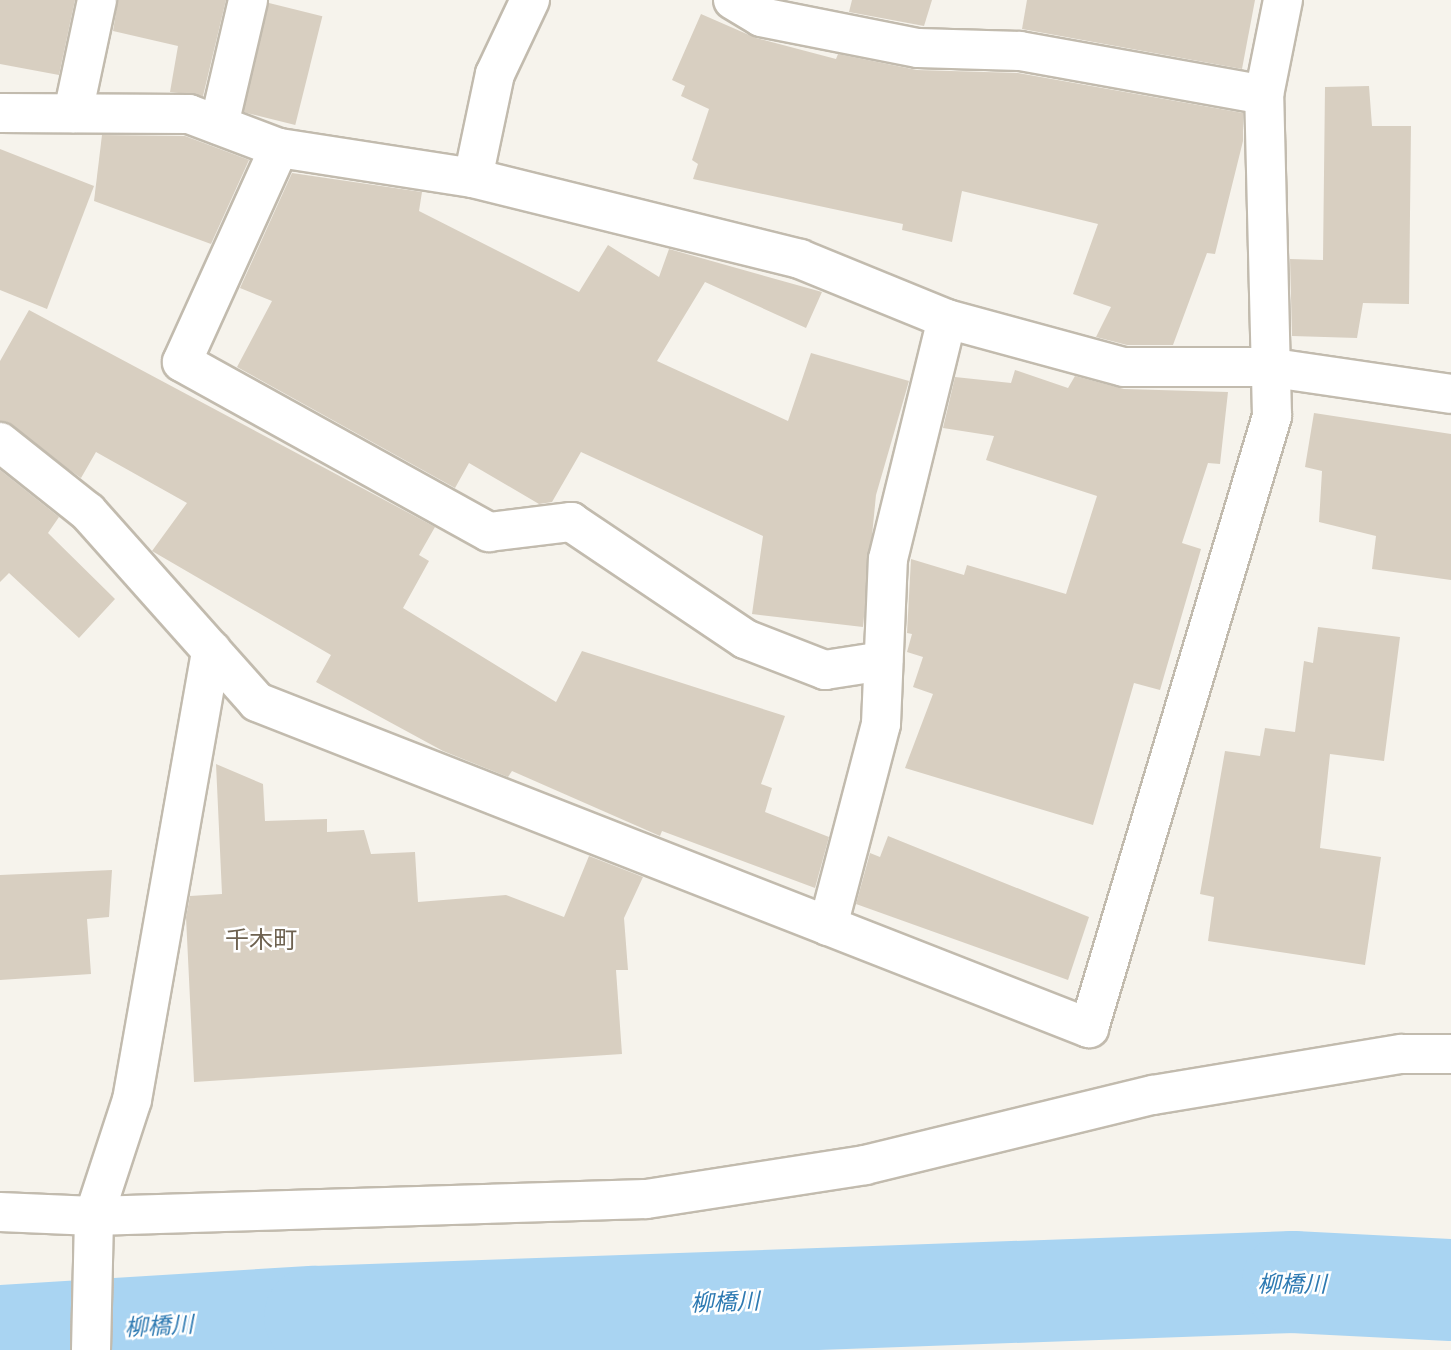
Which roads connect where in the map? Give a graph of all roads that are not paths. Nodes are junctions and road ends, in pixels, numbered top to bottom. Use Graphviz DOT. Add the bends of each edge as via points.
graph roads {
  1 [pos="97,0"];
  2 [pos="248,0"];
  3 [pos="530,0"];
  4 [pos="733,0"];
  5 [pos="1283,0"];
  6 [pos="824,14"];
  7 [pos="1264,95"];
  8 [pos="0,113"];
  9 [pos="73,113"];
  10 [pos="219,125"];
  11 [pos="279,148"];
  12 [pos="473,178"];
  13 [pos="947,319"];
  14 [pos="1267,367"];
  15 [pos="1451,394"];
  16 [pos="0,442"];
  17 [pos="211,650"];
  18 [pos="883,661"];
  19 [pos="828,926"];
  20 [pos="1451,1054"];
  21 [pos="0,1212"];
  22 [pos="94,1216"];
  23 [pos="91,1350"];
  1 -- 9 [label="street"];
  2 -- 10 [label="street"];
  3 -- 12 [label="street" via="495,74"];
  4 -- 6 [label="street" via="761,17"];
  5 -- 7 [label="street"];
  6 -- 7 [label="street" via="918,48 1020,51"];
  7 -- 14 [label="street"];
  8 -- 9 [label="street"];
  9 -- 10 [label="street" via="189,114"];
  10 -- 11 [label="street"];
  11 -- 12 [label="street"];
  11 -- 18 [label="street" via="182,362 489,532 571,522 745,639 825,670"];
  12 -- 13 [label="street" via="800,259"];
  13 -- 14 [label="street" via="1124,367"];
  13 -- 18 [label="street" via="888,559"];
  14 -- 15 [label="street"];
  14 -- 19 [label="street" via="1272,416 1088,1028"];
  16 -- 17 [label="street" via="88,512"];
  17 -- 19 [label="street" via="257,702"];
  17 -- 22 [label="street" via="132,1100"];
  18 -- 19 [label="street" via="881,724"];
  20 -- 22 [label="street" via="1402,1054 1153,1095 865,1165 646,1199"];
  21 -- 22 [label="street"];
  22 -- 23 [label="street" via="89,1274"];
}
